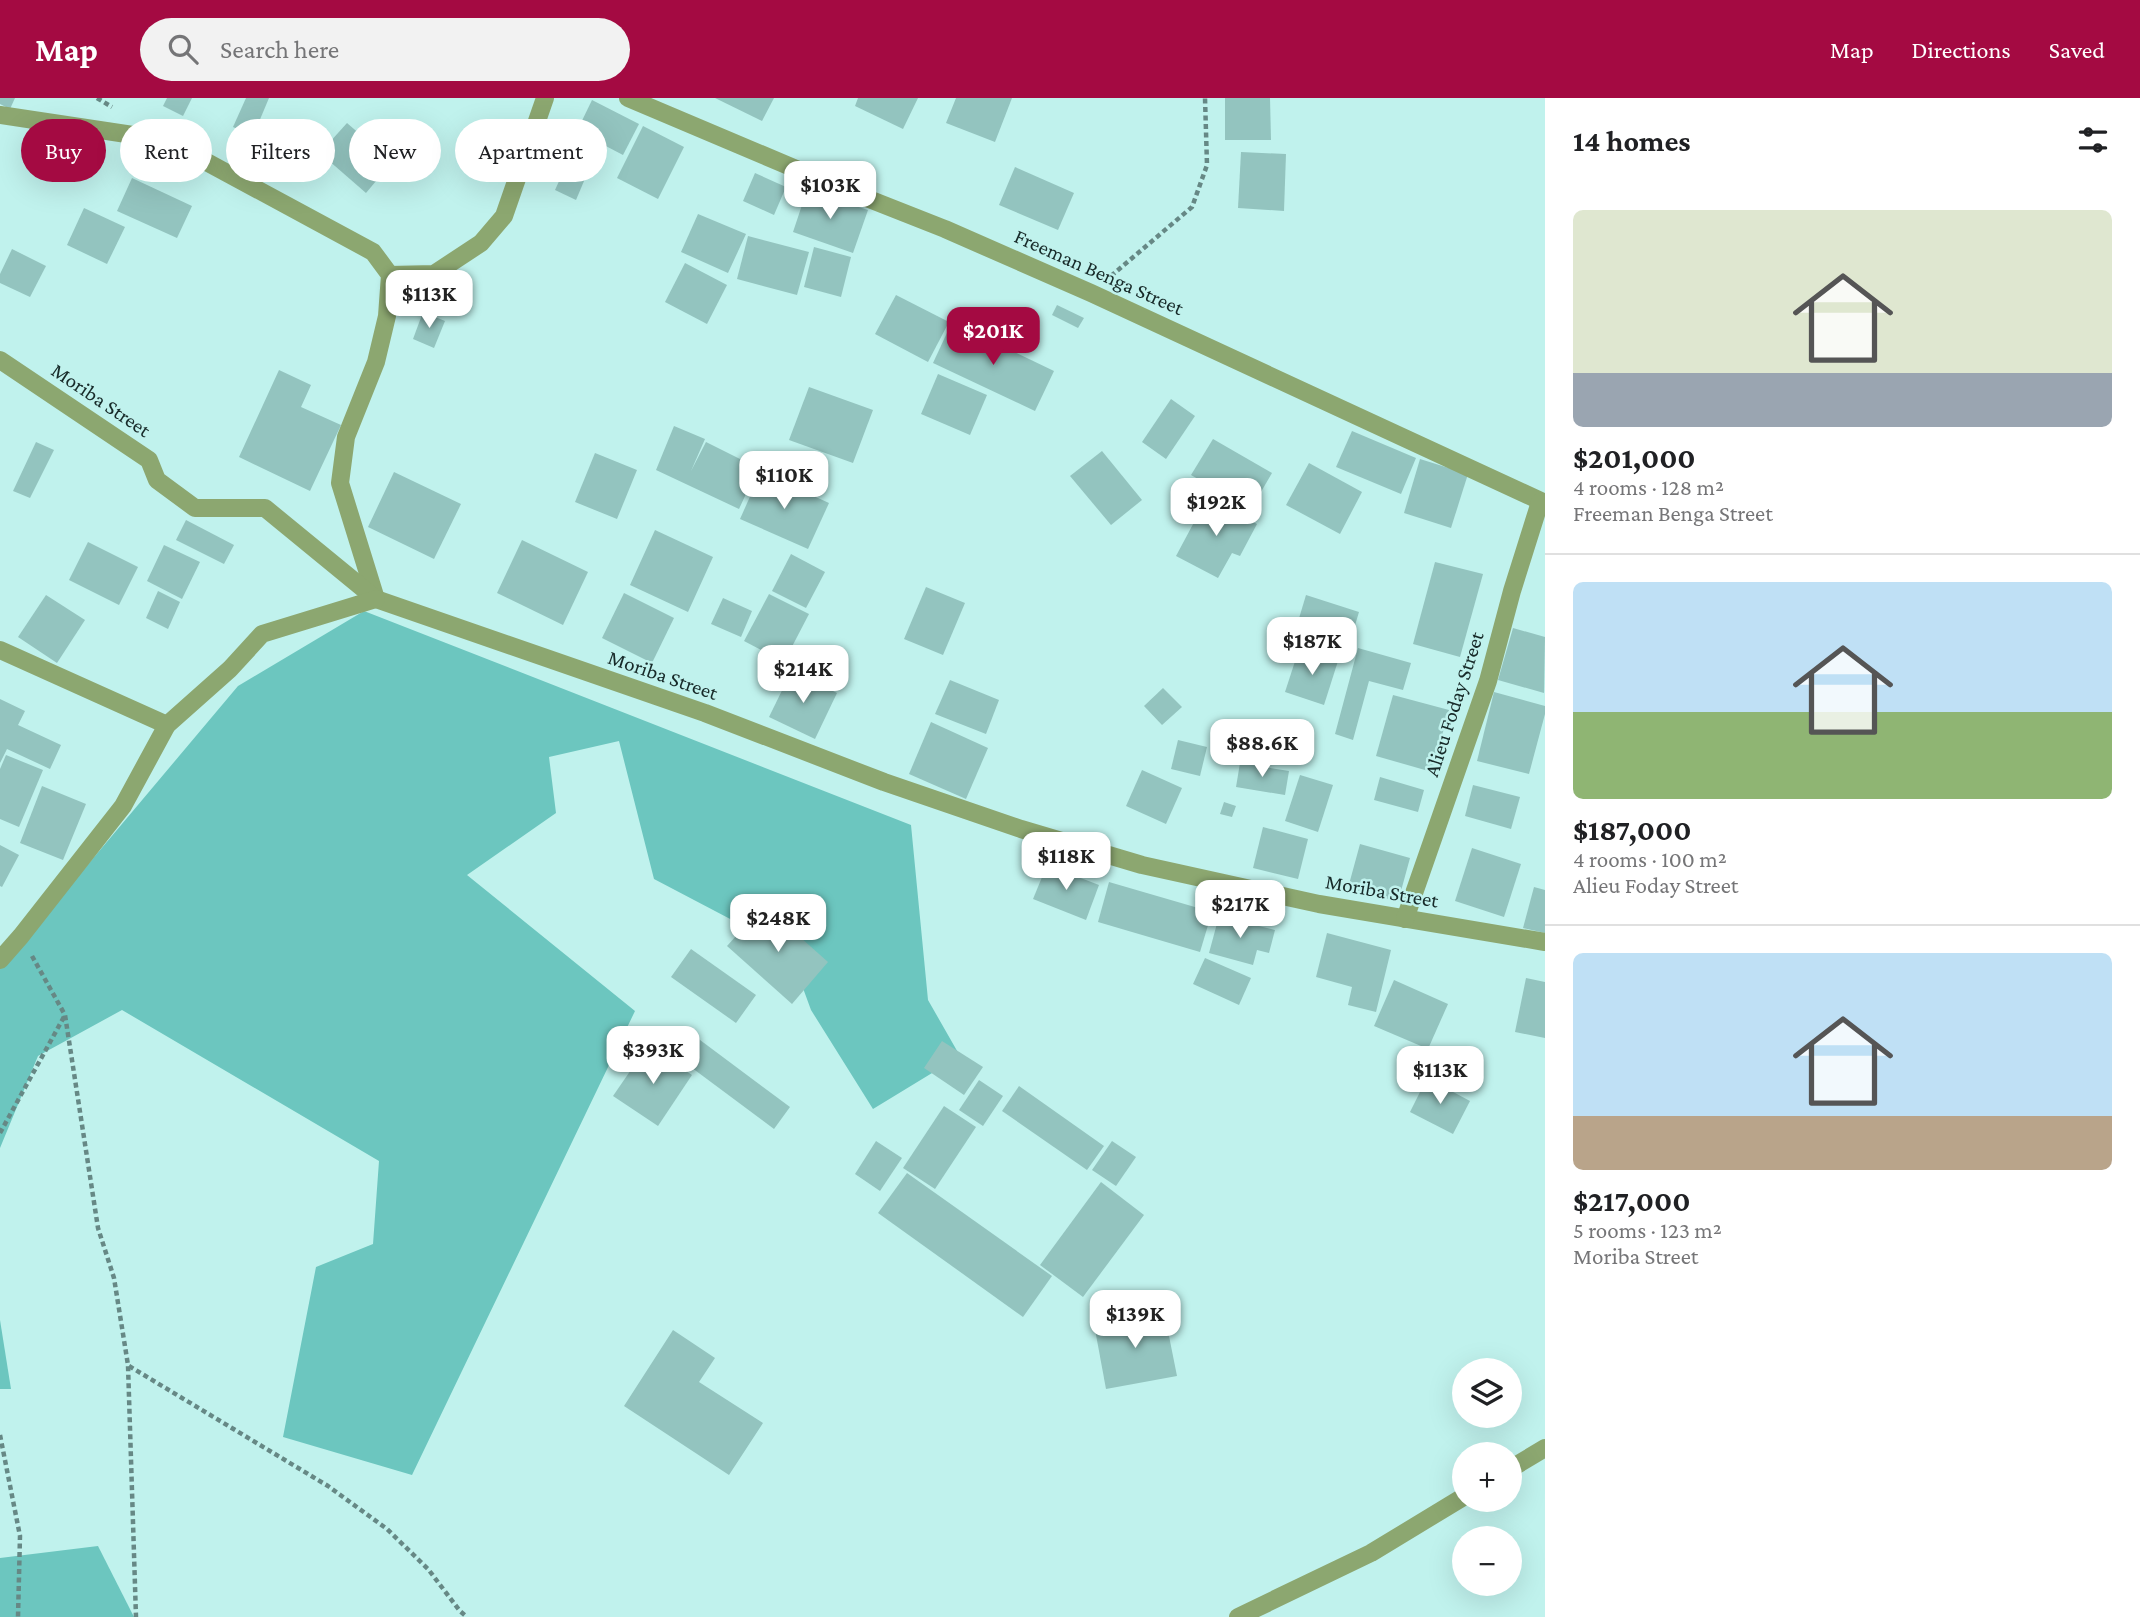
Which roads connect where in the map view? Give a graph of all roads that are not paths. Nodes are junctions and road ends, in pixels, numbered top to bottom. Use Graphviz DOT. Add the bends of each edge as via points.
graph roads {
  1 [pos="545,98"];
  2 [pos="628,98"];
  3 [pos="0,115"];
  4 [pos="390,275"];
  5 [pos="0,360"];
  6 [pos="1543,502"];
  7 [pos="376,599"];
  8 [pos="0,650"];
  9 [pos="167,725"];
  10 [pos="1405,919"];
  11 [pos="1545,942"];
  12 [pos="0,960"];
  13 [pos="1545,1448"];
  14 [pos="1522,1462"];
  15 [pos="1452,1504"];
  16 [pos="1238,1617"];
  1 -- 4 [label="street" via="504,216 481,243 435,274"];
  2 -- 6 [label="street, Freeman Benga Street" via="1091,293"];
  3 -- 4 [label="street" via="166,140 373,252"];
  4 -- 7 [label="street" via="387,316 376,362 345,437 340,484"];
  5 -- 7 [label="street, Moriba Street" via="149,460 157,480 195,508 265,508"];
  6 -- 10 [label="street, Alieu Foday Street" via="1488,681"];
  7 -- 9 [label="street" via="262,634"];
  7 -- 10 [label="street, Moriba Street" via="1021,829 1142,864"];
  8 -- 9 [label="street"];
  9 -- 12 [label="street" via="123,806"];
  10 -- 11 [label="street, Moriba Street"];
  13 -- 14 [label="street"];
  15 -- 16 [label="street" via="1371,1553"];
}
